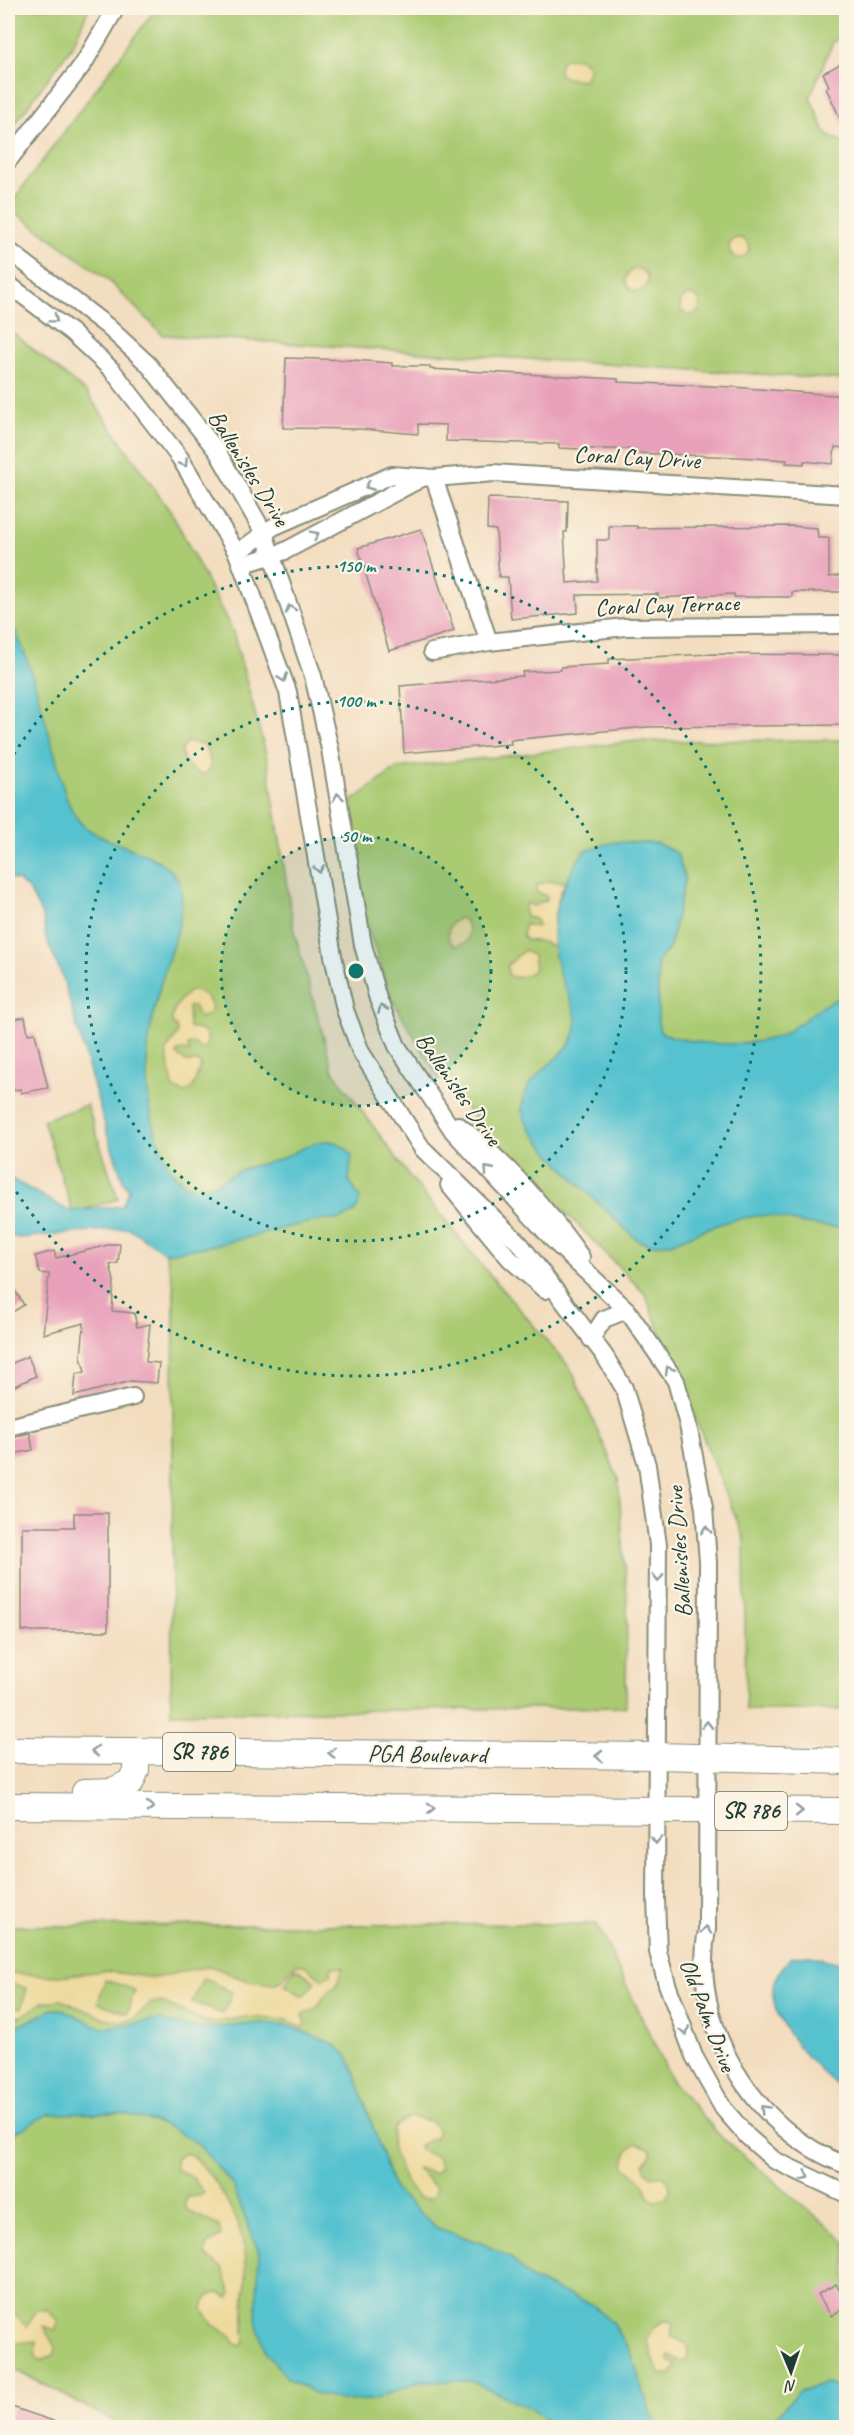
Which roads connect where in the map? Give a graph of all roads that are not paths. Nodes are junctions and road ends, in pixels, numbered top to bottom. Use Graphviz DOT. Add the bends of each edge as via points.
graph roads {
  1 [pos="116,8"];
  2 [pos="8,161"];
  3 [pos="8,250"];
  4 [pos="8,284"];
  5 [pos="430,477"];
  6 [pos="846,495"];
  7 [pos="264,533"];
  8 [pos="272,556"];
  9 [pos="239,559"];
  10 [pos="846,625"];
  11 [pos="489,642"];
  12 [pos="432,652"];
  13 [pos="443,1113"];
  14 [pos="422,1148"];
  15 [pos="508,1193"];
  16 [pos="489,1214"];
  17 [pos="602,1287"];
  18 [pos="627,1310"];
  19 [pos="573,1315"];
  20 [pos="591,1339"];
  21 [pos="133,1397"];
  22 [pos="8,1427"];
  23 [pos="8,1750"];
  24 [pos="136,1752"];
  25 [pos="658,1756"];
  26 [pos="707,1757"];
  27 [pos="846,1761"];
  28 [pos="657,1782"];
  29 [pos="707,1783"];
  30 [pos="8,1799"];
  31 [pos="8,1806"];
  32 [pos="656,1810"];
  33 [pos="706,1810"];
  34 [pos="846,1811"];
  35 [pos="846,2165"];
  36 [pos="846,2193"];
  1 -- 2 [label="street" via="84,63"];
  3 -- 7 [label="street, Ballenisles Drive" via="107,326 148,364 217,451"];
  4 -- 9 [label="street, Ballenisles Drive, one-way" via="71,332 112,370 180,458"];
  5 -- 6 [label="street, Coral Cay Drive" via="494,473"];
  5 -- 7 [label="street, Coral Cay Drive, one-way" via="392,475"];
  8 -- 5 [label="street, Coral Cay Drive, one-way"];
  5 -- 11 [label="street"];
  7 -- 8 [label="street, Ballenisles Drive"];
  7 -- 9 [label="street, Coral Cay Drive"];
  8 -- 9 [label="street, Coral Cay Drive"];
  13 -- 8 [label="street, Ballenisles Drive, one-way" via="398,1046 378,999 363,945 326,728 313,676"];
  9 -- 14 [label="street, Ballenisles Drive, one-way" via="288,693 345,1010 362,1052"];
  10 -- 11 [label="street, Coral Cay Terrace" via="625,627"];
  11 -- 12 [label="street, Coral Cay Terrace"];
  15 -- 13 [label="street, Ballenisles Drive, one-way" via="453,1131"];
  13 -- 17 [label="street" via="490,1150 553,1217"];
  14 -- 16 [label="street, Ballenisles Drive"];
  14 -- 19 [label="street" via="509,1258"];
  15 -- 16 [label="street"];
  15 -- 17 [label="street, Ballenisles Drive"];
  16 -- 19 [label="street, Ballenisles Drive" via="521,1245"];
  17 -- 18 [label="street, Ballenisles Drive"];
  18 -- 20 [label="street" via="604,1319"];
  26 -- 18 [label="street, Ballenisles Drive, one-way" via="705,1508 676,1381"];
  19 -- 20 [label="street, Ballenisles Drive"];
  20 -- 25 [label="street, Ballenisles Drive, one-way" via="624,1388 640,1437 654,1505 659,1589"];
  21 -- 22 [label="street"];
  24 -- 23 [label="main road, PGA Boulevard / SR 786, one-way"];
  25 -- 24 [label="main road, PGA Boulevard / SR 786, one-way"];
  24 -- 30 [label="main road" via="131,1782 113,1791"];
  25 -- 26 [label="main road, PGA Boulevard / SR 786"];
  25 -- 28 [label="street, Ballenisles Drive"];
  26 -- 27 [label="main road, PGA Boulevard / SR 786"];
  26 -- 29 [label="street, Ballenisles Drive"];
  28 -- 32 [label="street, Old Palm Drive"];
  29 -- 33 [label="street, Old Palm Drive"];
  31 -- 32 [label="main road, SR 786, one-way"];
  32 -- 33 [label="main road, SR 786"];
  32 -- 36 [label="street, Old Palm Drive, one-way" via="658,1952 707,2084 748,2137 774,2160"];
  33 -- 34 [label="main road, SR 786, one-way"];
  35 -- 33 [label="street, Old Palm Drive, one-way" via="792,2137 746,2090 725,2049 711,2010 703,1954 707,1929"];
}
